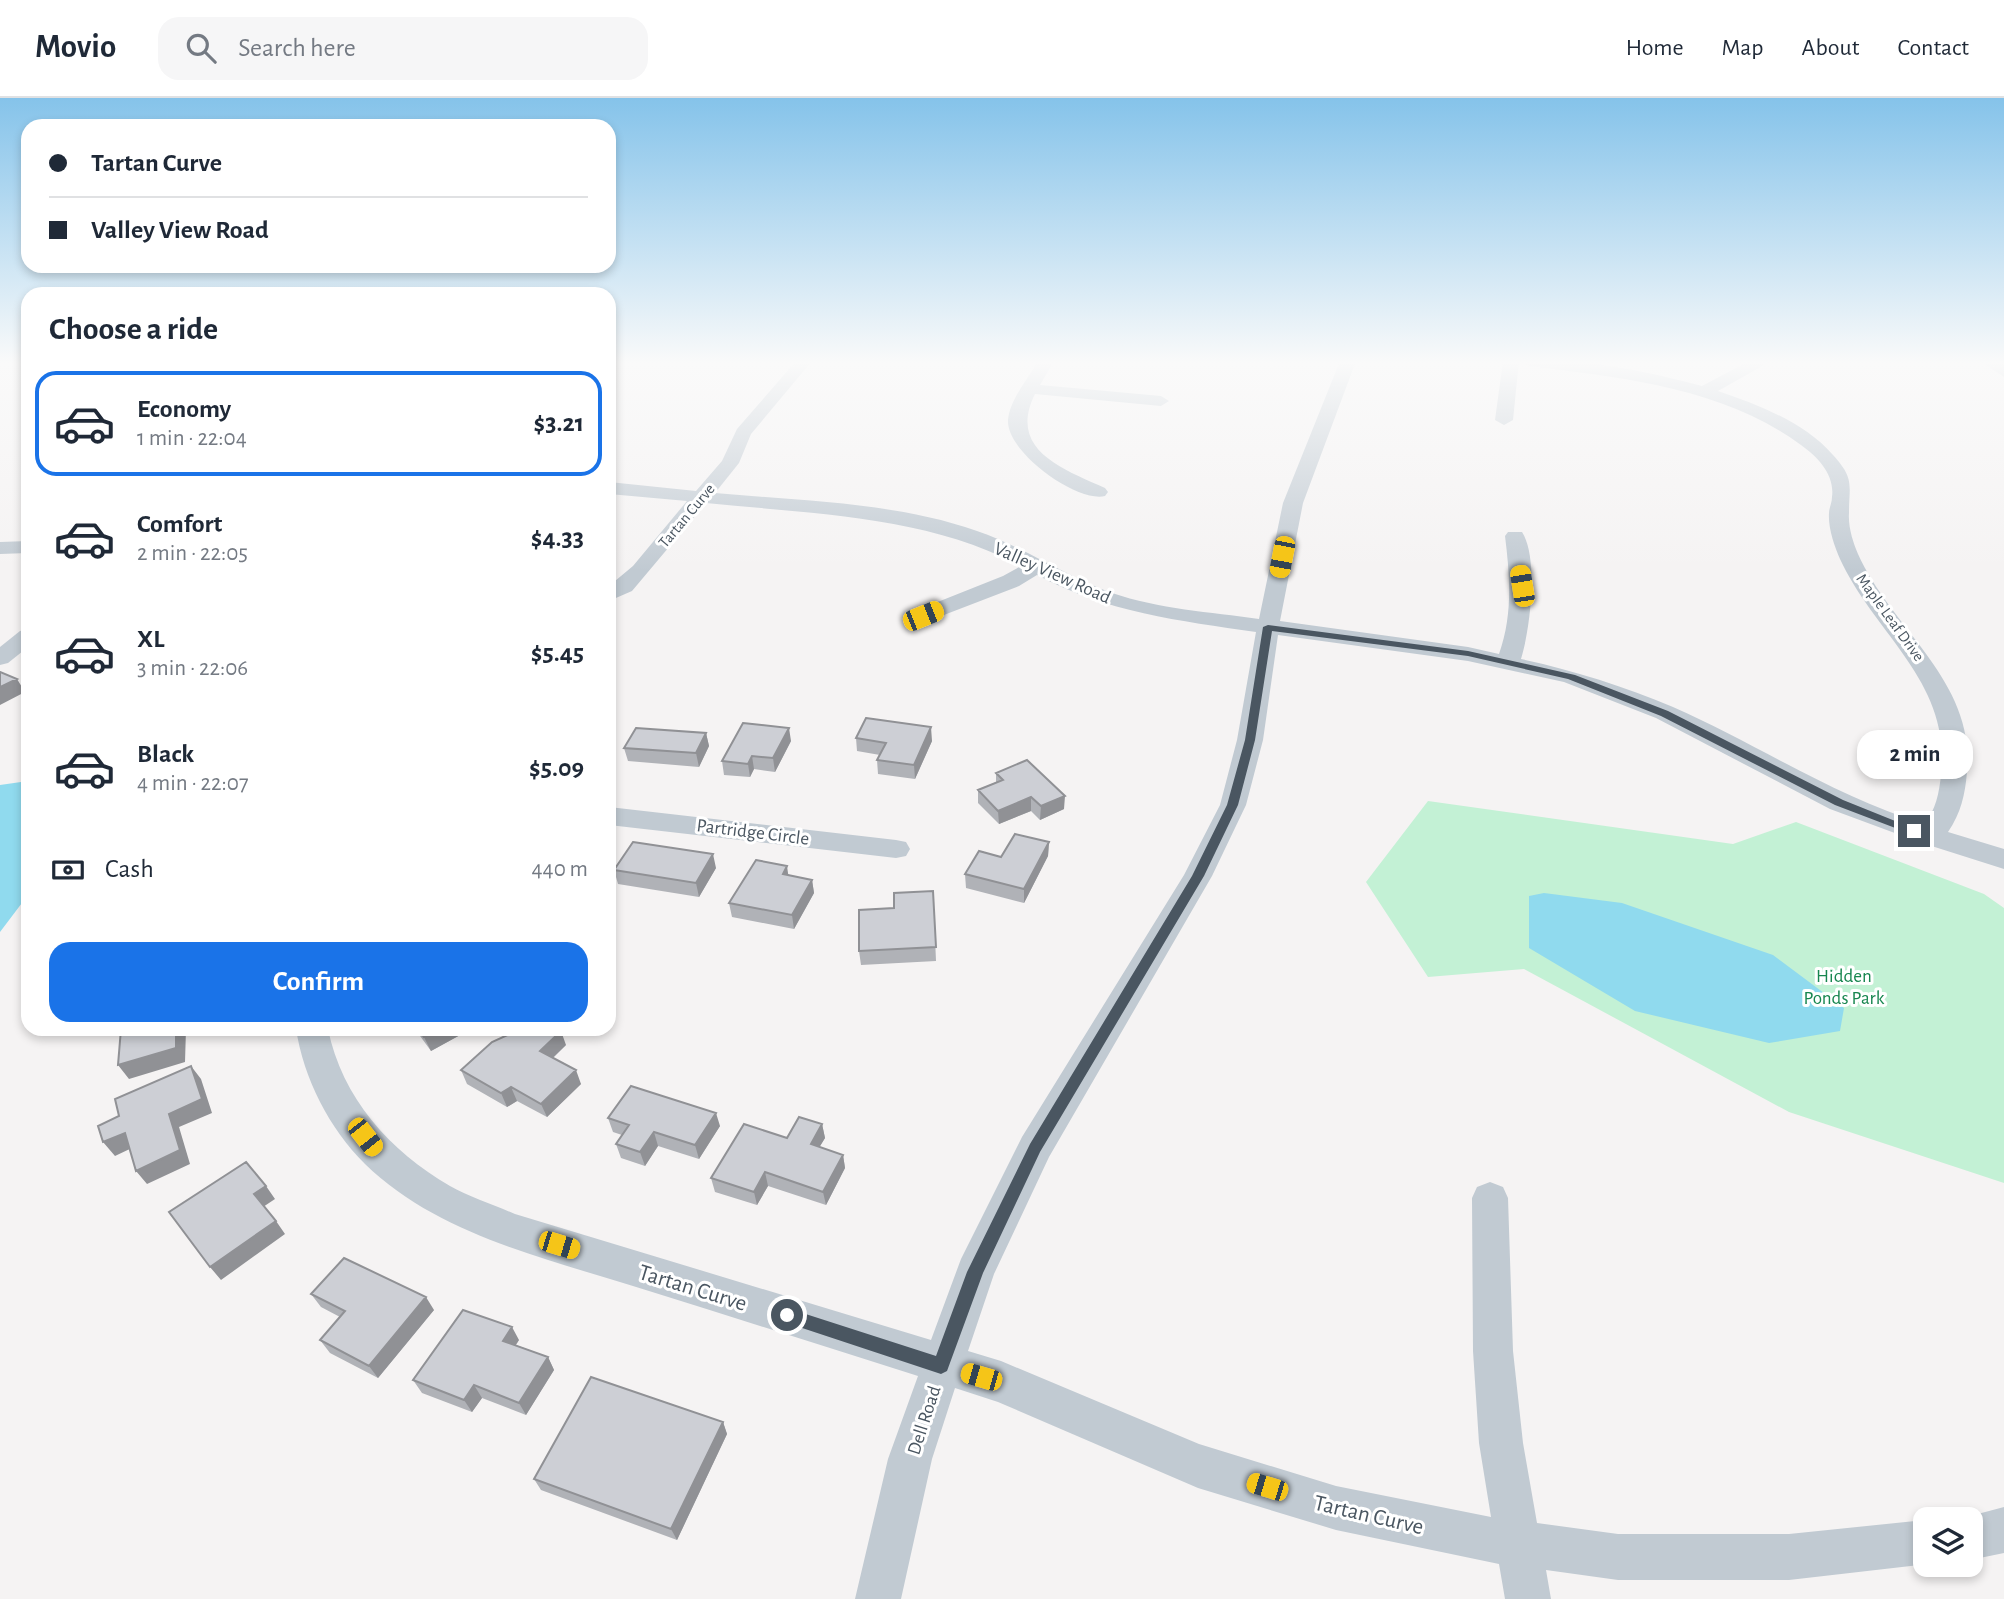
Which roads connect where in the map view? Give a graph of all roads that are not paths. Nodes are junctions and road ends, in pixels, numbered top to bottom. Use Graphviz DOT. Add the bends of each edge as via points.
graph roads {
  1 [pos="745,431"];
  2 [pos="1019,431"];
  3 [pos="1321,431"];
  4 [pos="1792,431"];
  5 [pos="616,489"];
  6 [pos="1098,492"];
  7 [pos="701,497"];
  8 [pos="1515,536"];
  9 [pos="21,547"];
  10 [pos="0,548"];
  11 [pos="1037,566"];
  12 [pos="616,590"];
  13 [pos="923,616"];
  14 [pos="1268,627"];
  15 [pos="21,642"];
  16 [pos="0,658"];
  17 [pos="1508,662"];
  18 [pos="616,817"];
  19 [pos="1929,836"];
  20 [pos="896,849"];
  21 [pos="2004,859"];
  22 [pos="313,1036"];
  23 [pos="1490,1198"];
  24 [pos="941,1366"];
  25 [pos="2004,1530"];
  26 [pos="1983,1534"];
  27 [pos="1518,1543"];
  28 [pos="1913,1544"];
  29 [pos="877,1599"];
  30 [pos="1528,1599"];
  1 -- 7 [label="street, Tartan Curve" via="730,463"];
  2 -- 6 [label="street" via="1025,444 1047,466"];
  3 -- 14 [label="street, Dell Road" via="1293,503"];
  4 -- 19 [label="street, Maple Leaf Drive" via="1827,457 1838,475 1843,492 1838,514 1853,566 1927,667 1944,701 1955,734 1957,769 1946,816"];
  5 -- 7 [label="street, Valley View Road"];
  7 -- 11 [label="street, Valley View Road" via="932,524 970,535"];
  7 -- 12 [label="street, Tartan Curve"];
  8 -- 17 [label="street" via="1522,586 1515,644"];
  9 -- 10 [label="street"];
  11 -- 13 [label="street"];
  11 -- 14 [label="street, Valley View Road" via="1107,598 1154,611"];
  14 -- 17 [label="street, Valley View Road"];
  14 -- 24 [label="street, Dell Road" via="1250,740 1233,805 1198,876 1035,1148 975,1272"];
  15 -- 16 [label="street"];
  17 -- 19 [label="street, Valley View Road" via="1571,677 1629,698 1839,803"];
  18 -- 20 [label="street, Partridge Circle"];
  19 -- 21 [label="street, Valley View Road"];
  22 -- 24 [label="street, Tartan Curve" via="338,1104 378,1153 437,1196 508,1229"];
  23 -- 27 [label="street" via="1494,1364 1501,1443"];
  24 -- 27 [label="street, Tartan Curve" via="1001,1382 1198,1466 1336,1508"];
  24 -- 29 [label="street, Dell Road" via="910,1459"];
  25 -- 26 [label="street"];
  27 -- 28 [label="street, Tartan Curve" via="1618,1557 1789,1557"];
  27 -- 30 [label="street"];
}
